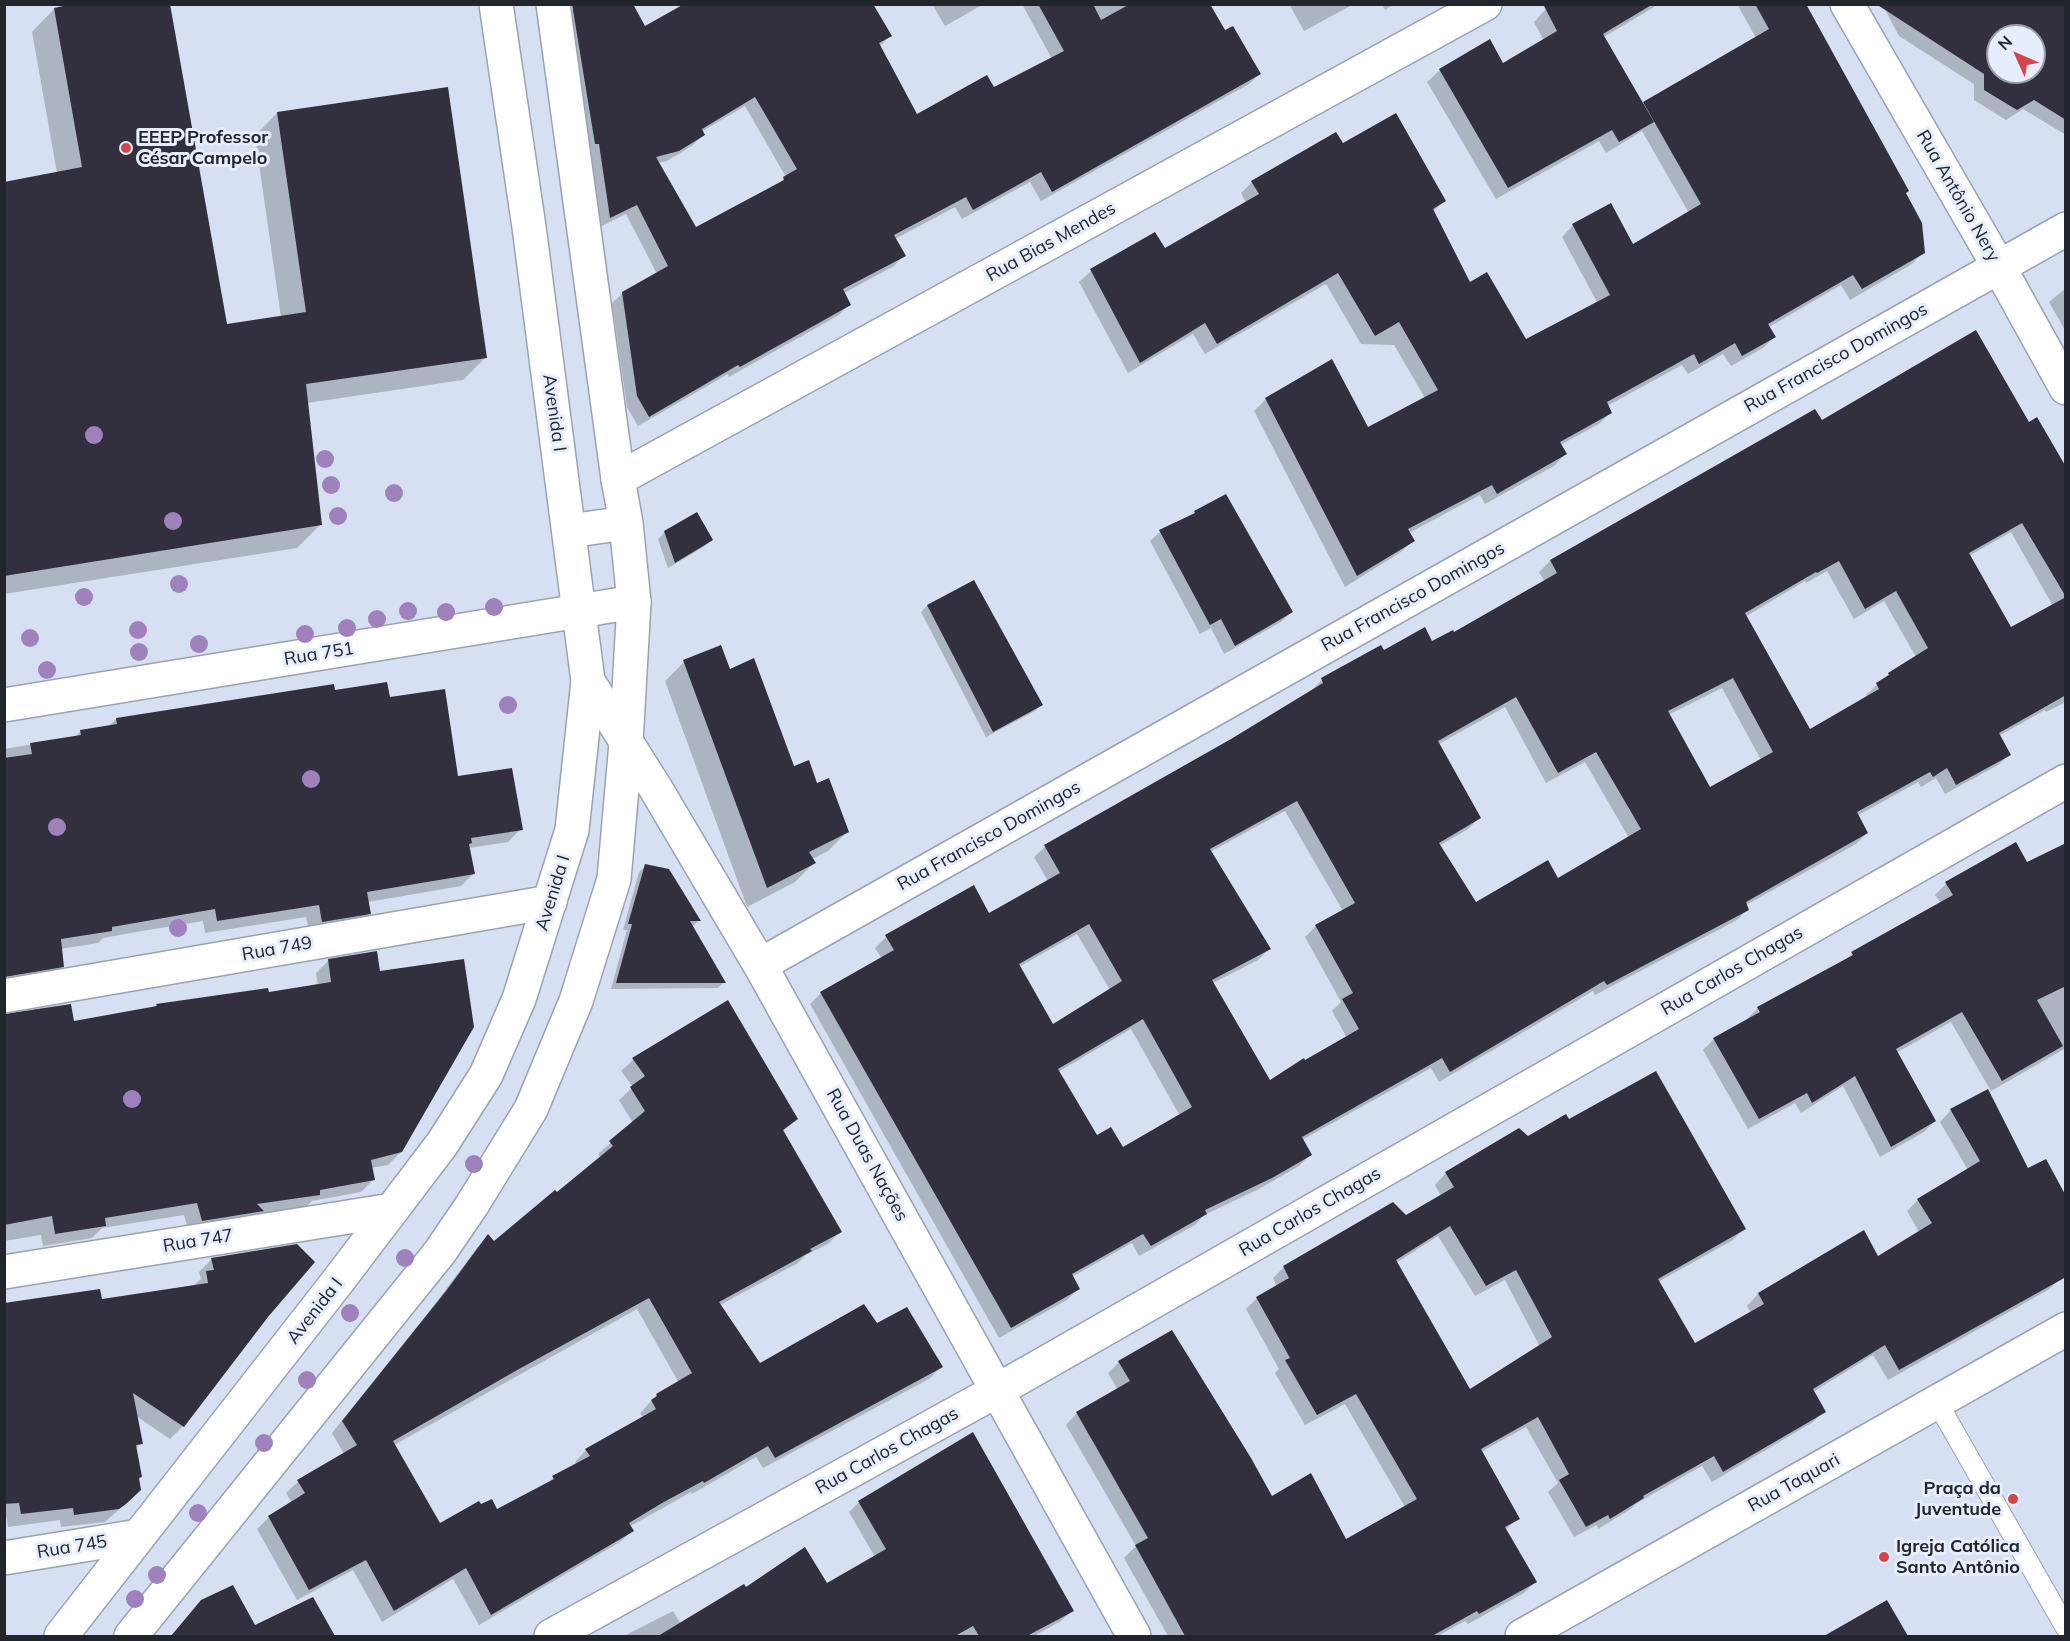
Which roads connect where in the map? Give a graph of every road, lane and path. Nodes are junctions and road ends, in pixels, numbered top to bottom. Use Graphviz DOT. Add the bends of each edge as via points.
graph roads {
  1 [pos="496,4"];
  2 [pos="553,4"];
  3 [pos="1485,4"];
  4 [pos="1847,4"];
  5 [pos="2066,229"];
  6 [pos="1999,267"];
  7 [pos="2066,388"];
  8 [pos="618,479"];
  9 [pos="626,523"];
  10 [pos="569,531"];
  11 [pos="634,602"];
  12 [pos="579,612"];
  13 [pos="588,681"];
  14 [pos="4,705"];
  15 [pos="626,743"];
  16 [pos="2066,781"];
  17 [pos="550,902"];
  18 [pos="760,965"];
  19 [pos="4,996"];
  20 [pos="392,1210"];
  21 [pos="4,1272"];
  22 [pos="2066,1329"];
  23 [pos="998,1390"];
  24 [pos="1937,1402"];
  25 [pos="139,1536"];
  26 [pos="4,1558"];
  27 [pos="2066,1628"];
  28 [pos="61,1636"];
  29 [pos="131,1636"];
  30 [pos="551,1636"];
  31 [pos="1134,1636"];
  32 [pos="1522,1636"];
  1 -- 10 [label="street, Avenida I"];
  2 -- 8 [label="street"];
  3 -- 8 [label="street, Rua Bias Mendes"];
  4 -- 6 [label="street, Rua Antônio Nery"];
  5 -- 6 [label="street, Rua Francisco Domingos"];
  6 -- 7 [label="street, Rua Antônio Nery"];
  6 -- 18 [label="street, Rua Francisco Domingos"];
  8 -- 9 [label="street"];
  9 -- 10 [label="street"];
  9 -- 11 [label="street"];
  10 -- 12 [label="street, Avenida I"];
  11 -- 12 [label="street, Rua 751"];
  11 -- 15 [label="street"];
  12 -- 13 [label="street, Avenida I"];
  12 -- 14 [label="street, Rua 751"];
  13 -- 15 [label="street, Rua Duas Nações"];
  13 -- 17 [label="street, Avenida I" via="572,830"];
  15 -- 18 [label="street, Rua Duas Nações"];
  15 -- 29 [label="street" via="614,879 576,1001 531,1109 440,1252"];
  16 -- 23 [label="street, Rua Carlos Chagas"];
  17 -- 19 [label="street, Rua 749"];
  17 -- 20 [label="street, Avenida I" via="519,999 486,1075 442,1144"];
  18 -- 23 [label="street, Rua Duas Nações"];
  20 -- 21 [label="street, Rua 747"];
  20 -- 25 [label="street, Avenida I"];
  22 -- 24 [label="street, Rua Taquari"];
  23 -- 30 [label="street, Rua Carlos Chagas"];
  23 -- 31 [label="street, Rua Duas Nações"];
  24 -- 27 [label="lane"];
  24 -- 32 [label="street, Rua Taquari"];
  25 -- 26 [label="street, Rua 745"];
  25 -- 28 [label="street, Avenida I"];
}
